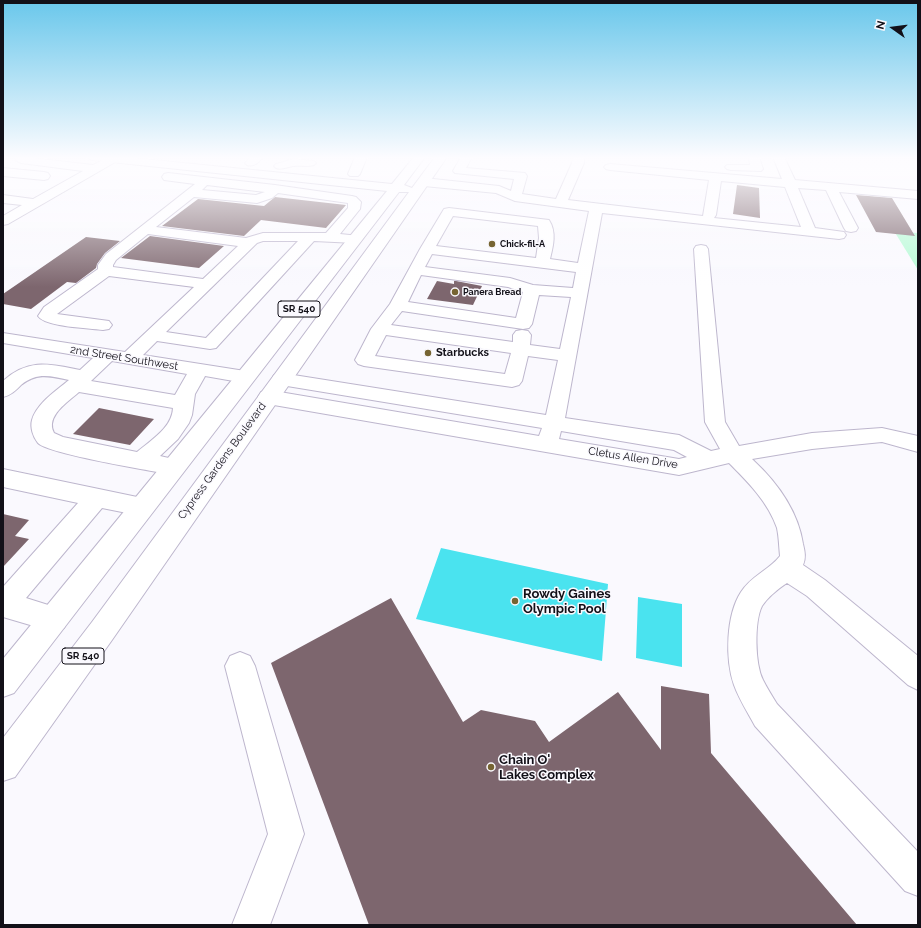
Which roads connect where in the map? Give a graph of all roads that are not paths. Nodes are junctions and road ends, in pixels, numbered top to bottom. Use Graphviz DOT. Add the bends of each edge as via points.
graph roads {
  1 [pos="13,200"];
  2 [pos="39,200"];
  3 [pos="182,200"];
  4 [pos="353,200"];
  5 [pos="385,200"];
  6 [pos="411,200"];
  7 [pos="540,200"];
  8 [pos="713,200"];
  9 [pos="799,200"];
  10 [pos="835,200"];
  11 [pos="34,203"];
  12 [pos="560,203"];
  13 [pos="596,208"];
  14 [pos="709,214"];
  15 [pos="3,221"];
  16 [pos="145,230"];
  17 [pos="815,232"];
  18 [pos="450,235"];
  19 [pos="529,236"];
  20 [pos="310,237"];
  21 [pos="330,237"];
  22 [pos="355,239"];
  23 [pos="250,243"];
  24 [pos="546,245"];
  25 [pos="426,249"];
  26 [pos="701,249"];
  27 [pos="517,260"];
  28 [pos="542,263"];
  29 [pos="584,268"];
  30 [pos="416,270"];
  31 [pos="106,271"];
  32 [pos="206,284"];
  33 [pos="532,290"];
  34 [pos="580,293"];
  35 [pos="398,305"];
  36 [pos="523,324"];
  37 [pos="103,325"];
  38 [pos="380,329"];
  39 [pos="154,335"];
  40 [pos="3,338"];
  41 [pos="210,344"];
  42 [pos="521,349"];
  43 [pos="108,355"];
  44 [pos="567,356"];
  45 [pos="129,358"];
  46 [pos="194,369"];
  47 [pos="245,377"];
  48 [pos="281,379"];
  49 [pos="79,381"];
  50 [pos="3,391"];
  51 [pos="268,398"];
  52 [pos="183,403"];
  53 [pos="553,424"];
  54 [pos="547,444"];
  55 [pos="918,444"];
  56 [pos="722,457"];
  57 [pos="141,460"];
  58 [pos="174,467"];
  59 [pos="3,478"];
  60 [pos="96,498"];
  61 [pos="142,507"];
  62 [pos="786,568"];
  63 [pos="4,605"];
  64 [pos="54,618"];
  65 [pos="240,666"];
  66 [pos="918,675"];
  67 [pos="3,682"];
  68 [pos="3,765"];
  69 [pos="918,878"];
  70 [pos="251,925"];
  1 -- 11 [label="street"];
  2 -- 11 [label="street"];
  3 -- 16 [label="street"];
  4 -- 21 [label="street" via="356,202 354,209"];
  5 -- 22 [label="street, SR 540"];
  6 -- 48 [label="street, Cypress Gardens Boulevard / SR 540"];
  7 -- 12 [label="street"];
  8 -- 14 [label="street"];
  9 -- 17 [label="street"];
  10 -- 17 [label="street" via="845,231"];
  11 -- 15 [label="street"];
  12 -- 13 [label="street"];
  13 -- 17 [label="street"];
  13 -- 29 [label="street"];
  16 -- 23 [label="street"];
  16 -- 31 [label="street" via="111,257 105,265"];
  18 -- 27 [label="street" via="446,242 447,246"];
  19 -- 24 [label="street" via="536,237"];
  20 -- 21 [label="street"];
  20 -- 23 [label="street" via="263,237"];
  20 -- 41 [label="street"];
  21 -- 22 [label="street"];
  22 -- 47 [label="street, SR 540"];
  23 -- 32 [label="street"];
  24 -- 25 [label="street" via="547,233 544,223 449,212"];
  24 -- 27 [label="street" via="538,254"];
  24 -- 28 [label="street"];
  25 -- 27 [label="street"];
  25 -- 30 [label="street"];
  26 -- 56 [label="street" via="715,422"];
  27 -- 28 [label="street"];
  28 -- 29 [label="street"];
  29 -- 34 [label="street"];
  30 -- 33 [label="street" via="510,283"];
  30 -- 35 [label="street"];
  31 -- 32 [label="street"];
  31 -- 37 [label="street" via="46,316"];
  32 -- 39 [label="street"];
  33 -- 34 [label="street"];
  33 -- 36 [label="street"];
  34 -- 44 [label="street"];
  35 -- 36 [label="street"];
  35 -- 38 [label="street"];
  36 -- 42 [label="street"];
  38 -- 42 [label="street"];
  38 -- 42 [label="street" via="364,360 512,381"];
  39 -- 41 [label="street"];
  39 -- 45 [label="street"];
  40 -- 43 [label="street, 2nd Street Southwest"];
  41 -- 46 [label="street"];
  42 -- 44 [label="street"];
  43 -- 45 [label="street, 2nd Street Southwest"];
  43 -- 49 [label="street"];
  44 -- 53 [label="street"];
  45 -- 46 [label="street, 2nd Street Southwest"];
  46 -- 47 [label="street, 2nd Street Southwest"];
  46 -- 52 [label="street"];
  47 -- 58 [label="street, SR 540"];
  48 -- 51 [label="street, Cypress Gardens Boulevard / SR 540"];
  48 -- 53 [label="street, Cletus Allen Drive"];
  49 -- 50 [label="street" via="40,370 18,378"];
  49 -- 52 [label="street"];
  49 -- 57 [label="street" via="49,408 42,420 42,430 46,438 58,444"];
  51 -- 54 [label="street, Cletus Allen Drive"];
  51 -- 68 [label="street, Cypress Gardens Boulevard / SR 540"];
  52 -- 57 [label="street" via="184,411 179,423"];
  53 -- 54 [label="street"];
  53 -- 56 [label="street, Cletus Allen Drive" via="679,444"];
  54 -- 56 [label="street, Cletus Allen Drive" via="679,467"];
  55 -- 56 [label="street" via="882,435 812,441"];
  56 -- 62 [label="street" via="755,475 775,500 789,529 793,559"];
  57 -- 58 [label="street"];
  58 -- 61 [label="street, SR 540"];
  59 -- 60 [label="street"];
  60 -- 61 [label="street"];
  60 -- 63 [label="street"];
  61 -- 64 [label="street, SR 540"];
  62 -- 66 [label="street" via="816,588"];
  62 -- 69 [label="street" via="764,585 751,600 744,620 742,648 748,683 766,715"];
  63 -- 64 [label="street"];
  64 -- 67 [label="street, SR 540"];
  65 -- 70 [label="street" via="286,834"];
}
